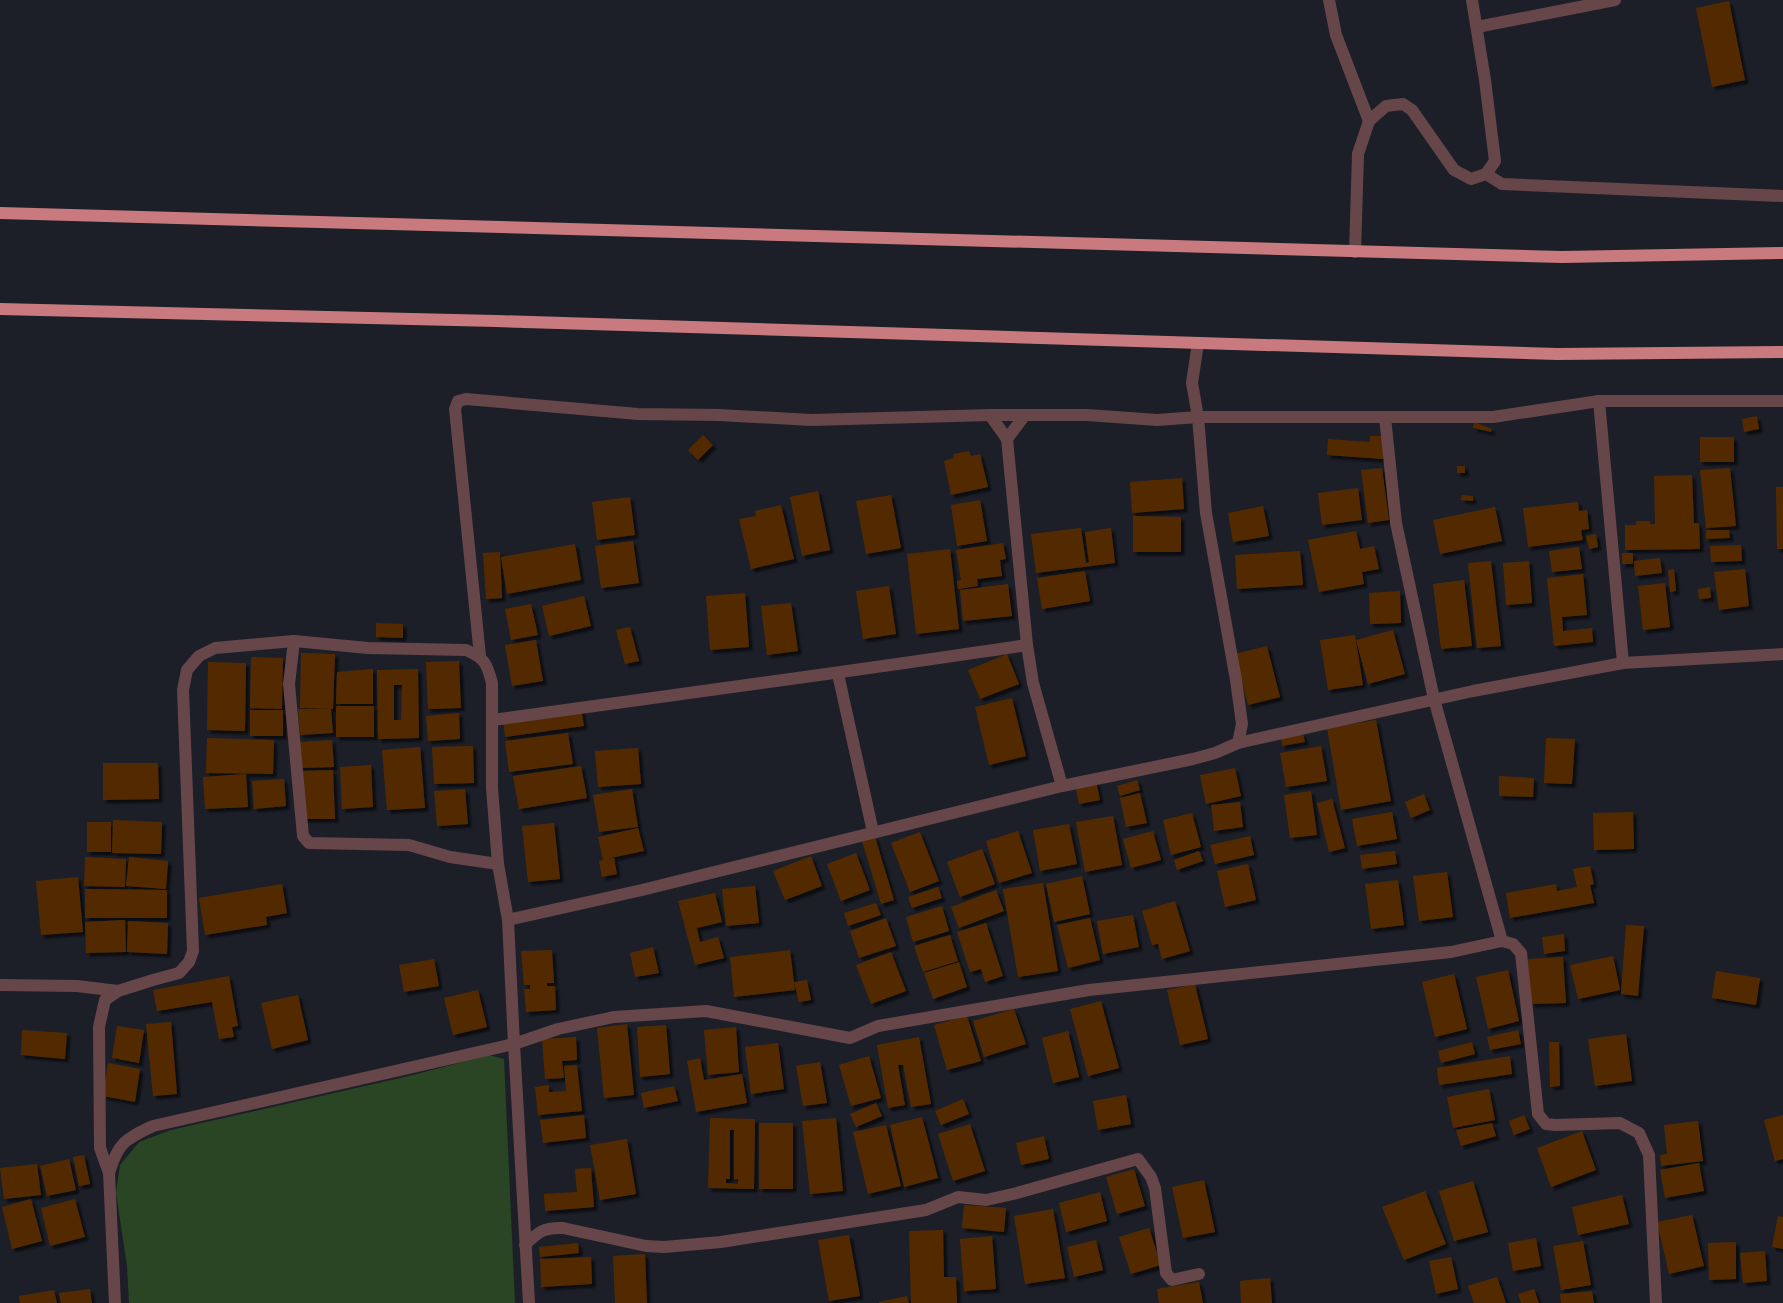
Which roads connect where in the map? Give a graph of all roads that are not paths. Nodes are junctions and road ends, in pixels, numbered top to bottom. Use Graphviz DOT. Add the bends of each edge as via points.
graph roads {
  1 [pos="1329,0"];
  2 [pos="1472,0"];
  3 [pos="1615,0"];
  4 [pos="1477,27"];
  5 [pos="1369,121"];
  6 [pos="1486,174"];
  7 [pos="1783,196"];
  8 [pos="0,213"];
  9 [pos="1355,252"];
  10 [pos="1783,253"];
  11 [pos="0,308"];
  12 [pos="1198,343"];
  13 [pos="1783,352"];
  14 [pos="1600,401"];
  15 [pos="1783,401"];
  16 [pos="990,415"];
  17 [pos="1025,415"];
  18 [pos="1198,417"];
  19 [pos="1385,417"];
  20 [pos="1007,439"];
  21 [pos="294,642"];
  22 [pos="1027,645"];
  23 [pos="1783,654"];
  24 [pos="480,656"];
  25 [pos="1623,663"];
  26 [pos="838,674"];
  27 [pos="1434,700"];
  28 [pos="493,720"];
  29 [pos="1238,743"];
  30 [pos="1062,786"];
  31 [pos="873,832"];
  32 [pos="498,864"];
  33 [pos="508,920"];
  34 [pos="1502,941"];
  35 [pos="0,985"];
  36 [pos="118,991"];
  37 [pos="514,1044"];
  38 [pos="109,1173"];
  39 [pos="525,1245"];
  40 [pos="1199,1274"];
  41 [pos="116,1303"];
  42 [pos="529,1303"];
  43 [pos="1656,1303"];
  1 -- 5 [label="street" via="1336,35"];
  2 -- 4 [label="street"];
  3 -- 4 [label="street"];
  4 -- 6 [label="street" via="1495,161"];
  5 -- 6 [label="street" via="1386,106 1402,104 1412,110 1454,170 1471,179"];
  5 -- 9 [label="street" via="1358,154"];
  6 -- 7 [label="street" via="1502,184"];
  8 -- 9 [label="highway"];
  9 -- 10 [label="highway" via="1562,257"];
  11 -- 12 [label="highway"];
  12 -- 13 [label="highway" via="1557,354"];
  12 -- 18 [label="street" via="1192,383"];
  14 -- 15 [label="street"];
  14 -- 19 [label="street" via="1493,417"];
  14 -- 25 [label="street"];
  16 -- 17 [label="street"];
  16 -- 20 [label="street"];
  16 -- 24 [label="street" via="811,420 638,414 466,399 458,401 455,409"];
  17 -- 18 [label="street" via="1157,420"];
  17 -- 20 [label="street"];
  18 -- 19 [label="street"];
  18 -- 29 [label="street" via="1206,513 1242,724"];
  19 -- 27 [label="street" via="1396,523"];
  20 -- 22 [label="street"];
  21 -- 24 [label="street" via="368,648 466,650"];
  21 -- 32 [label="street" via="289,684 303,836 309,843 409,845 450,857"];
  21 -- 36 [label="street" via="215,648 199,656 187,670 184,690 193,951 189,962 179,974"];
  22 -- 26 [label="street"];
  22 -- 30 [label="street" via="1033,683"];
  23 -- 25 [label="street"];
  24 -- 28 [label="street" via="488,667 492,684"];
  25 -- 27 [label="street"];
  26 -- 28 [label="street"];
  26 -- 31 [label="street"];
  27 -- 29 [label="street"];
  27 -- 34 [label="street"];
  28 -- 32 [label="street" via="492,788"];
  29 -- 30 [label="street" via="1193,759"];
  30 -- 31 [label="street"];
  31 -- 33 [label="street" via="642,890"];
  32 -- 33 [label="street"];
  33 -- 37 [label="street"];
  34 -- 37 [label="street" via="1450,952 1089,990 878,1026 850,1038 706,1011 614,1018 558,1029"];
  34 -- 43 [label="street" via="1514,944 1521,953 1538,1114 1546,1124 1555,1125 1620,1122 1639,1133 1649,1155"];
  35 -- 36 [label="street" via="77,986"];
  36 -- 38 [label="street" via="105,1000 99,1027 100,1148"];
  37 -- 38 [label="street" via="153,1126 130,1137 115,1153"];
  37 -- 39 [label="street"];
  38 -- 41 [label="street"];
  39 -- 40 [label="street" via="537,1233 550,1228 563,1228 646,1246 721,1242 926,1210 958,1197 986,1200 1138,1159 1151,1177 1154,1188 1166,1273 1172,1280"];
  39 -- 42 [label="street"];
}
